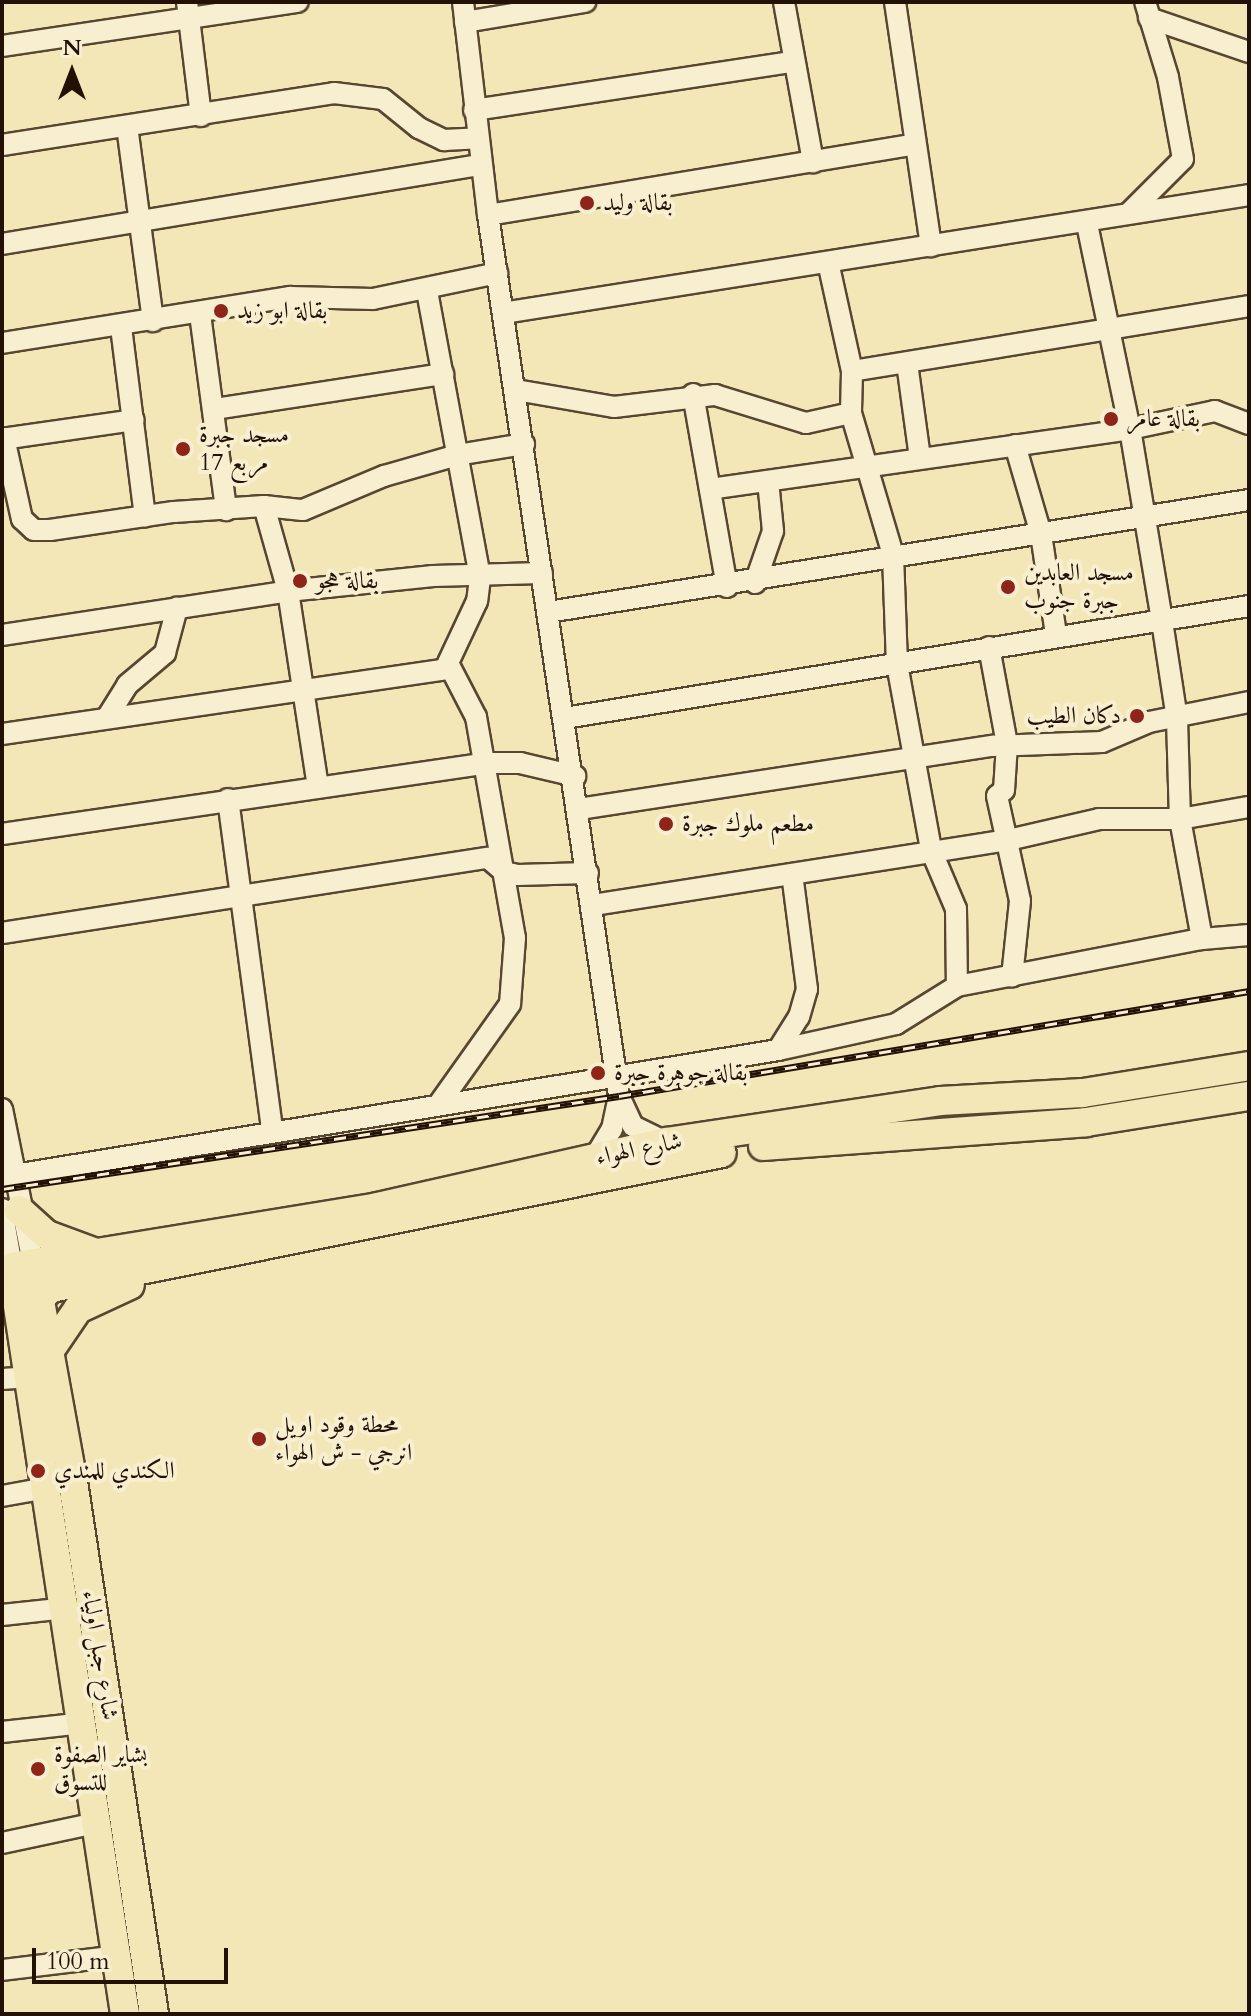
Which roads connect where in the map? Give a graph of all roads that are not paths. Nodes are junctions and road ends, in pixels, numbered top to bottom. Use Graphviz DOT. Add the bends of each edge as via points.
graph roads {
  1 [pos="298,2"];
  2 [pos="585,2"];
  3 [pos="784,2"];
  4 [pos="899,3"];
  5 [pos="1147,10"];
  6 [pos="188,11"];
  7 [pos="464,12"];
  8 [pos="2,46"];
  9 [pos="1249,52"];
  10 [pos="793,62"];
  11 [pos="474,110"];
  12 [pos="201,116"];
  13 [pos="127,126"];
  14 [pos="478,138"];
  15 [pos="915,144"];
  16 [pos="2,145"];
  17 [pos="813,162"];
  18 [pos="481,165"];
  19 [pos="1249,195"];
  20 [pos="1129,213"];
  21 [pos="488,215"];
  22 [pos="140,223"];
  23 [pos="1087,224"];
  24 [pos="2,244"];
  25 [pos="931,246"];
  26 [pos="828,262"];
  27 [pos="497,273"];
  28 [pos="427,291"];
  29 [pos="1249,306"];
  30 [pos="503,313"];
  31 [pos="200,314"];
  32 [pos="153,321"];
  33 [pos="121,327"];
  34 [pos="1107,330"];
  35 [pos="2,343"];
  36 [pos="907,363"];
  37 [pos="852,371"];
  38 [pos="443,374"];
  39 [pos="516,390"];
  40 [pos="693,394"];
  41 [pos="214,409"];
  42 [pos="851,413"];
  43 [pos="134,420"];
  44 [pos="1249,424"];
  45 [pos="1130,429"];
  46 [pos="3,439"];
  47 [pos="524,444"];
  48 [pos="1015,445"];
  49 [pos="457,455"];
  50 [pos="920,458"];
  51 [pos="865,467"];
  52 [pos="768,481"];
  53 [pos="710,489"];
  54 [pos="1247,496"];
  55 [pos="264,506"];
  56 [pos="226,510"];
  57 [pos="145,516"];
  58 [pos="1144,517"];
  59 [pos="1041,534"];
  60 [pos="893,555"];
  61 [pos="542,573"];
  62 [pos="480,578"];
  63 [pos="755,583"];
  64 [pos="727,587"];
  65 [pos="288,591"];
  66 [pos="1249,606"];
  67 [pos="177,608"];
  68 [pos="548,612"];
  69 [pos="1162,621"];
  70 [pos="1056,634"];
  71 [pos="2,635"];
  72 [pos="989,647"];
  73 [pos="897,664"];
  74 [pos="449,669"];
  75 [pos="303,690"];
  76 [pos="1249,702"];
  77 [pos="108,716"];
  78 [pos="565,718"];
  79 [pos="1177,719"];
  80 [pos="2,734"];
  81 [pos="1007,744"];
  82 [pos="912,758"];
  83 [pos="487,763"];
  84 [pos="575,776"];
  85 [pos="318,788"];
  86 [pos="228,799"];
  87 [pos="1249,807"];
  88 [pos="579,809"];
  89 [pos="1180,819"];
  90 [pos="2,834"];
  91 [pos="1004,841"];
  92 [pos="931,850"];
  93 [pos="504,872"];
  94 [pos="588,873"];
  95 [pos="792,874"];
  96 [pos="242,894"];
  97 [pos="593,905"];
  98 [pos="2,933"];
  99 [pos="1249,935"];
  100 [pos="1202,939"];
  101 [pos="1012,977"];
  102 [pos="957,986"];
  103 [pos="778,1050"];
  104 [pos="1249,1066"];
  105 [pos="618,1085"];
  106 [pos="1249,1096"];
  107 [pos="439,1104"];
  108 [pos="2,1109"];
  109 [pos="272,1130"];
  110 [pos="666,1142"];
  111 [pos="595,1157"];
  112 [pos="7,1177"];
  113 [pos="10,1210"];
  114 [pos="94,1253"];
  115 [pos="22,1265"];
  116 [pos="172,1266"];
  117 [pos="25,1299"];
  118 [pos="50,1350"];
  119 [pos="16,1378"];
  120 [pos="47,1488"];
  121 [pos="2,1496"];
  122 [pos="66,1608"];
  123 [pos="2,1615"];
  124 [pos="83,1723"];
  125 [pos="2,1732"];
  126 [pos="96,1823"];
  127 [pos="2,1843"];
  128 [pos="117,1956"];
  129 [pos="2,1970"];
  130 [pos="125,2014"];
  131 [pos="154,2014"];
  1 -- 6 [label="street"];
  2 -- 7 [label="street"];
  3 -- 10 [label="street"];
  4 -- 15 [label="street"];
  5 -- 9 [label="street"];
  5 -- 20 [label="street" via="1168,77 1183,159"];
  6 -- 8 [label="street"];
  6 -- 12 [label="street"];
  7 -- 11 [label="street"];
  10 -- 11 [label="street"];
  10 -- 17 [label="street"];
  11 -- 14 [label="street"];
  12 -- 13 [label="street"];
  12 -- 14 [label="street" via="314,95 367,94 383,99 433,136"];
  13 -- 16 [label="street"];
  13 -- 22 [label="street"];
  14 -- 18 [label="street"];
  15 -- 17 [label="street"];
  15 -- 25 [label="street"];
  17 -- 21 [label="street"];
  18 -- 21 [label="street"];
  18 -- 22 [label="street"];
  19 -- 20 [label="street"];
  20 -- 23 [label="street"];
  21 -- 27 [label="street"];
  22 -- 24 [label="street"];
  22 -- 32 [label="street"];
  23 -- 25 [label="street"];
  23 -- 34 [label="street"];
  25 -- 26 [label="street"];
  26 -- 30 [label="street"];
  26 -- 37 [label="street"];
  27 -- 28 [label="street"];
  27 -- 30 [label="street"];
  28 -- 31 [label="street" via="351,301 290,297"];
  28 -- 38 [label="street"];
  29 -- 34 [label="street"];
  30 -- 39 [label="street"];
  31 -- 32 [label="street"];
  31 -- 41 [label="street"];
  32 -- 33 [label="street"];
  33 -- 35 [label="street"];
  33 -- 43 [label="street"];
  34 -- 36 [label="street"];
  34 -- 45 [label="street"];
  36 -- 37 [label="street"];
  36 -- 50 [label="street"];
  37 -- 42 [label="street"];
  38 -- 41 [label="street"];
  38 -- 49 [label="street"];
  39 -- 40 [label="street" via="614,407"];
  39 -- 47 [label="street"];
  40 -- 42 [label="street" via="715,395 792,422"];
  40 -- 53 [label="street"];
  41 -- 56 [label="street"];
  42 -- 51 [label="street"];
  43 -- 46 [label="street"];
  43 -- 57 [label="street"];
  44 -- 45 [label="street" via="1215,411"];
  45 -- 48 [label="street"];
  45 -- 58 [label="street"];
  46 -- 57 [label="street" via="22,519 34,530"];
  47 -- 49 [label="street"];
  47 -- 61 [label="street"];
  48 -- 50 [label="street"];
  48 -- 59 [label="street"];
  49 -- 55 [label="street" via="358,485 318,507"];
  49 -- 62 [label="street"];
  50 -- 51 [label="street"];
  51 -- 52 [label="street"];
  51 -- 60 [label="street"];
  52 -- 53 [label="street"];
  52 -- 63 [label="street" via="773,531"];
  53 -- 64 [label="street"];
  54 -- 58 [label="street"];
  55 -- 56 [label="street"];
  55 -- 65 [label="street"];
  56 -- 57 [label="street"];
  58 -- 59 [label="street"];
  58 -- 69 [label="street"];
  59 -- 60 [label="street"];
  59 -- 70 [label="street"];
  60 -- 63 [label="street"];
  60 -- 73 [label="street"];
  61 -- 62 [label="street"];
  61 -- 68 [label="street"];
  62 -- 65 [label="street" via="433,576"];
  62 -- 74 [label="street" via="477,601"];
  63 -- 64 [label="street"];
  64 -- 68 [label="street"];
  65 -- 67 [label="street"];
  65 -- 75 [label="street"];
  66 -- 69 [label="street"];
  67 -- 71 [label="street"];
  67 -- 77 [label="street" via="165,653 127,685"];
  68 -- 78 [label="street"];
  69 -- 70 [label="street"];
  69 -- 79 [label="street"];
  70 -- 72 [label="street"];
  72 -- 73 [label="street"];
  72 -- 81 [label="street"];
  73 -- 78 [label="street"];
  73 -- 82 [label="street"];
  74 -- 75 [label="street"];
  74 -- 83 [label="street" via="476,717"];
  75 -- 77 [label="street"];
  75 -- 85 [label="street"];
  76 -- 79 [label="street"];
  77 -- 80 [label="street"];
  78 -- 84 [label="street"];
  79 -- 81 [label="street" via="1149,722 1102,742"];
  79 -- 89 [label="street"];
  81 -- 82 [label="street"];
  81 -- 91 [label="street" via="1004,790 997,796"];
  82 -- 88 [label="street"];
  82 -- 92 [label="street"];
  83 -- 84 [label="street" via="520,763"];
  83 -- 85 [label="street"];
  83 -- 93 [label="street"];
  84 -- 88 [label="street"];
  85 -- 86 [label="street"];
  86 -- 90 [label="street"];
  86 -- 96 [label="street"];
  87 -- 89 [label="street"];
  88 -- 94 [label="street"];
  89 -- 91 [label="street" via="1099,819"];
  89 -- 100 [label="street"];
  91 -- 92 [label="street"];
  91 -- 101 [label="street" via="1020,901"];
  92 -- 95 [label="street"];
  92 -- 102 [label="street" via="956,909"];
  93 -- 94 [label="street" via="532,877"];
  93 -- 96 [label="street" via="488,858"];
  93 -- 107 [label="street" via="515,938 510,1004"];
  94 -- 97 [label="street"];
  95 -- 97 [label="street"];
  95 -- 103 [label="street" via="807,989 799,1017"];
  96 -- 98 [label="street"];
  96 -- 109 [label="street"];
  97 -- 105 [label="street"];
  99 -- 100 [label="street"];
  100 -- 101 [label="street"];
  101 -- 102 [label="street"];
  102 -- 103 [label="street" via="896,1024"];
  103 -- 105 [label="street"];
  104 -- 110 [label="highway, شارع الهواء" via="1083,1093 940,1101"];
  105 -- 107 [label="street"];
  105 -- 110 [label="street" via="633,1126"];
  105 -- 111 [label="street" via="612,1129"];
  106 -- 116 [label="highway, شارع الهواء" via="1086,1122 770,1144 592,1176 454,1211"];
  107 -- 109 [label="street"];
  108 -- 112 [label="street"];
  109 -- 112 [label="street"];
  110 -- 111 [label="highway, شارع الهواء"];
  111 -- 114 [label="highway, شارع الهواء" via="377,1207"];
  112 -- 113 [label="street"];
  113 -- 114 [label="highway" via="40,1231"];
  113 -- 115 [label="street"];
  114 -- 115 [label="highway, شارع الهواء"];
  115 -- 117 [label="highway"];
  116 -- 117 [label="highway, شارع الهواء" via="51,1288"];
  116 -- 118 [label="highway" via="78,1309"];
  117 -- 118 [label="highway, شارع جبل اولياء"];
  117 -- 119 [label="highway, شارع جبل اولياء"];
  118 -- 131 [label="highway, شارع جبل اولياء"];
  119 -- 120 [label="highway, شارع جبل اولياء"];
  120 -- 121 [label="street"];
  120 -- 122 [label="highway, شارع جبل اولياء"];
  122 -- 123 [label="street"];
  122 -- 124 [label="highway, شارع جبل اولياء"];
  124 -- 125 [label="street"];
  124 -- 126 [label="highway, شارع جبل اولياء"];
  126 -- 127 [label="street"];
  126 -- 128 [label="highway, شارع جبل اولياء"];
  128 -- 129 [label="street"];
  128 -- 130 [label="highway, شارع جبل اولياء"];
}
